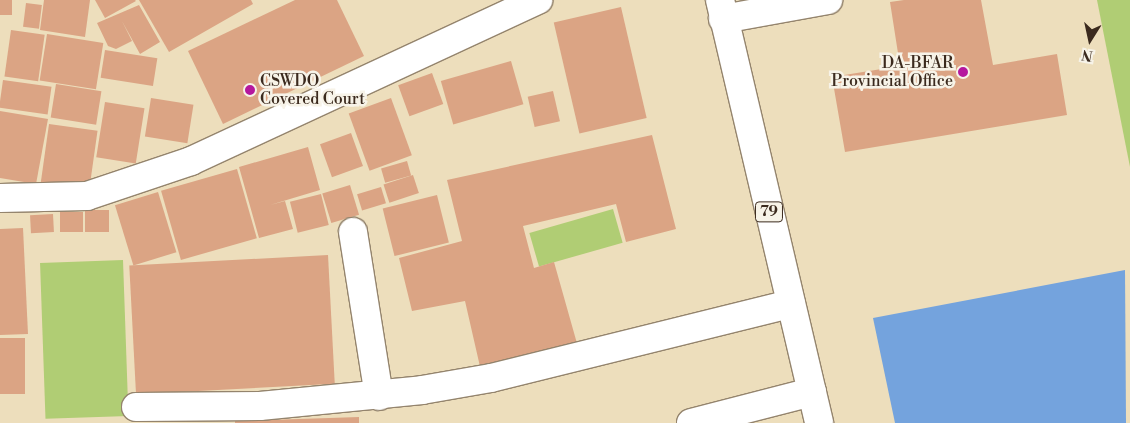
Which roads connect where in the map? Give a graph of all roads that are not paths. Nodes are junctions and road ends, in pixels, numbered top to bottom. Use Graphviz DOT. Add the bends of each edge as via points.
graph roads {
  1 [pos="538,0"];
  2 [pos="828,0"];
  3 [pos="722,9"];
  4 [pos="0,198"];
  5 [pos="353,232"];
  6 [pos="791,304"];
  7 [pos="812,392"];
  8 [pos="379,396"];
  9 [pos="136,407"];
  10 [pos="691,423"];
  11 [pos="819,423"];
  1 -- 4 [label="street" via="191,161 86,196"];
  2 -- 3 [label="street"];
  3 -- 6 [label="street, 79"];
  5 -- 8 [label="street"];
  6 -- 7 [label="street, 79"];
  6 -- 8 [label="street" via="491,378"];
  7 -- 10 [label="street"];
  7 -- 11 [label="street, 79"];
  8 -- 9 [label="street" via="260,406"];
}
